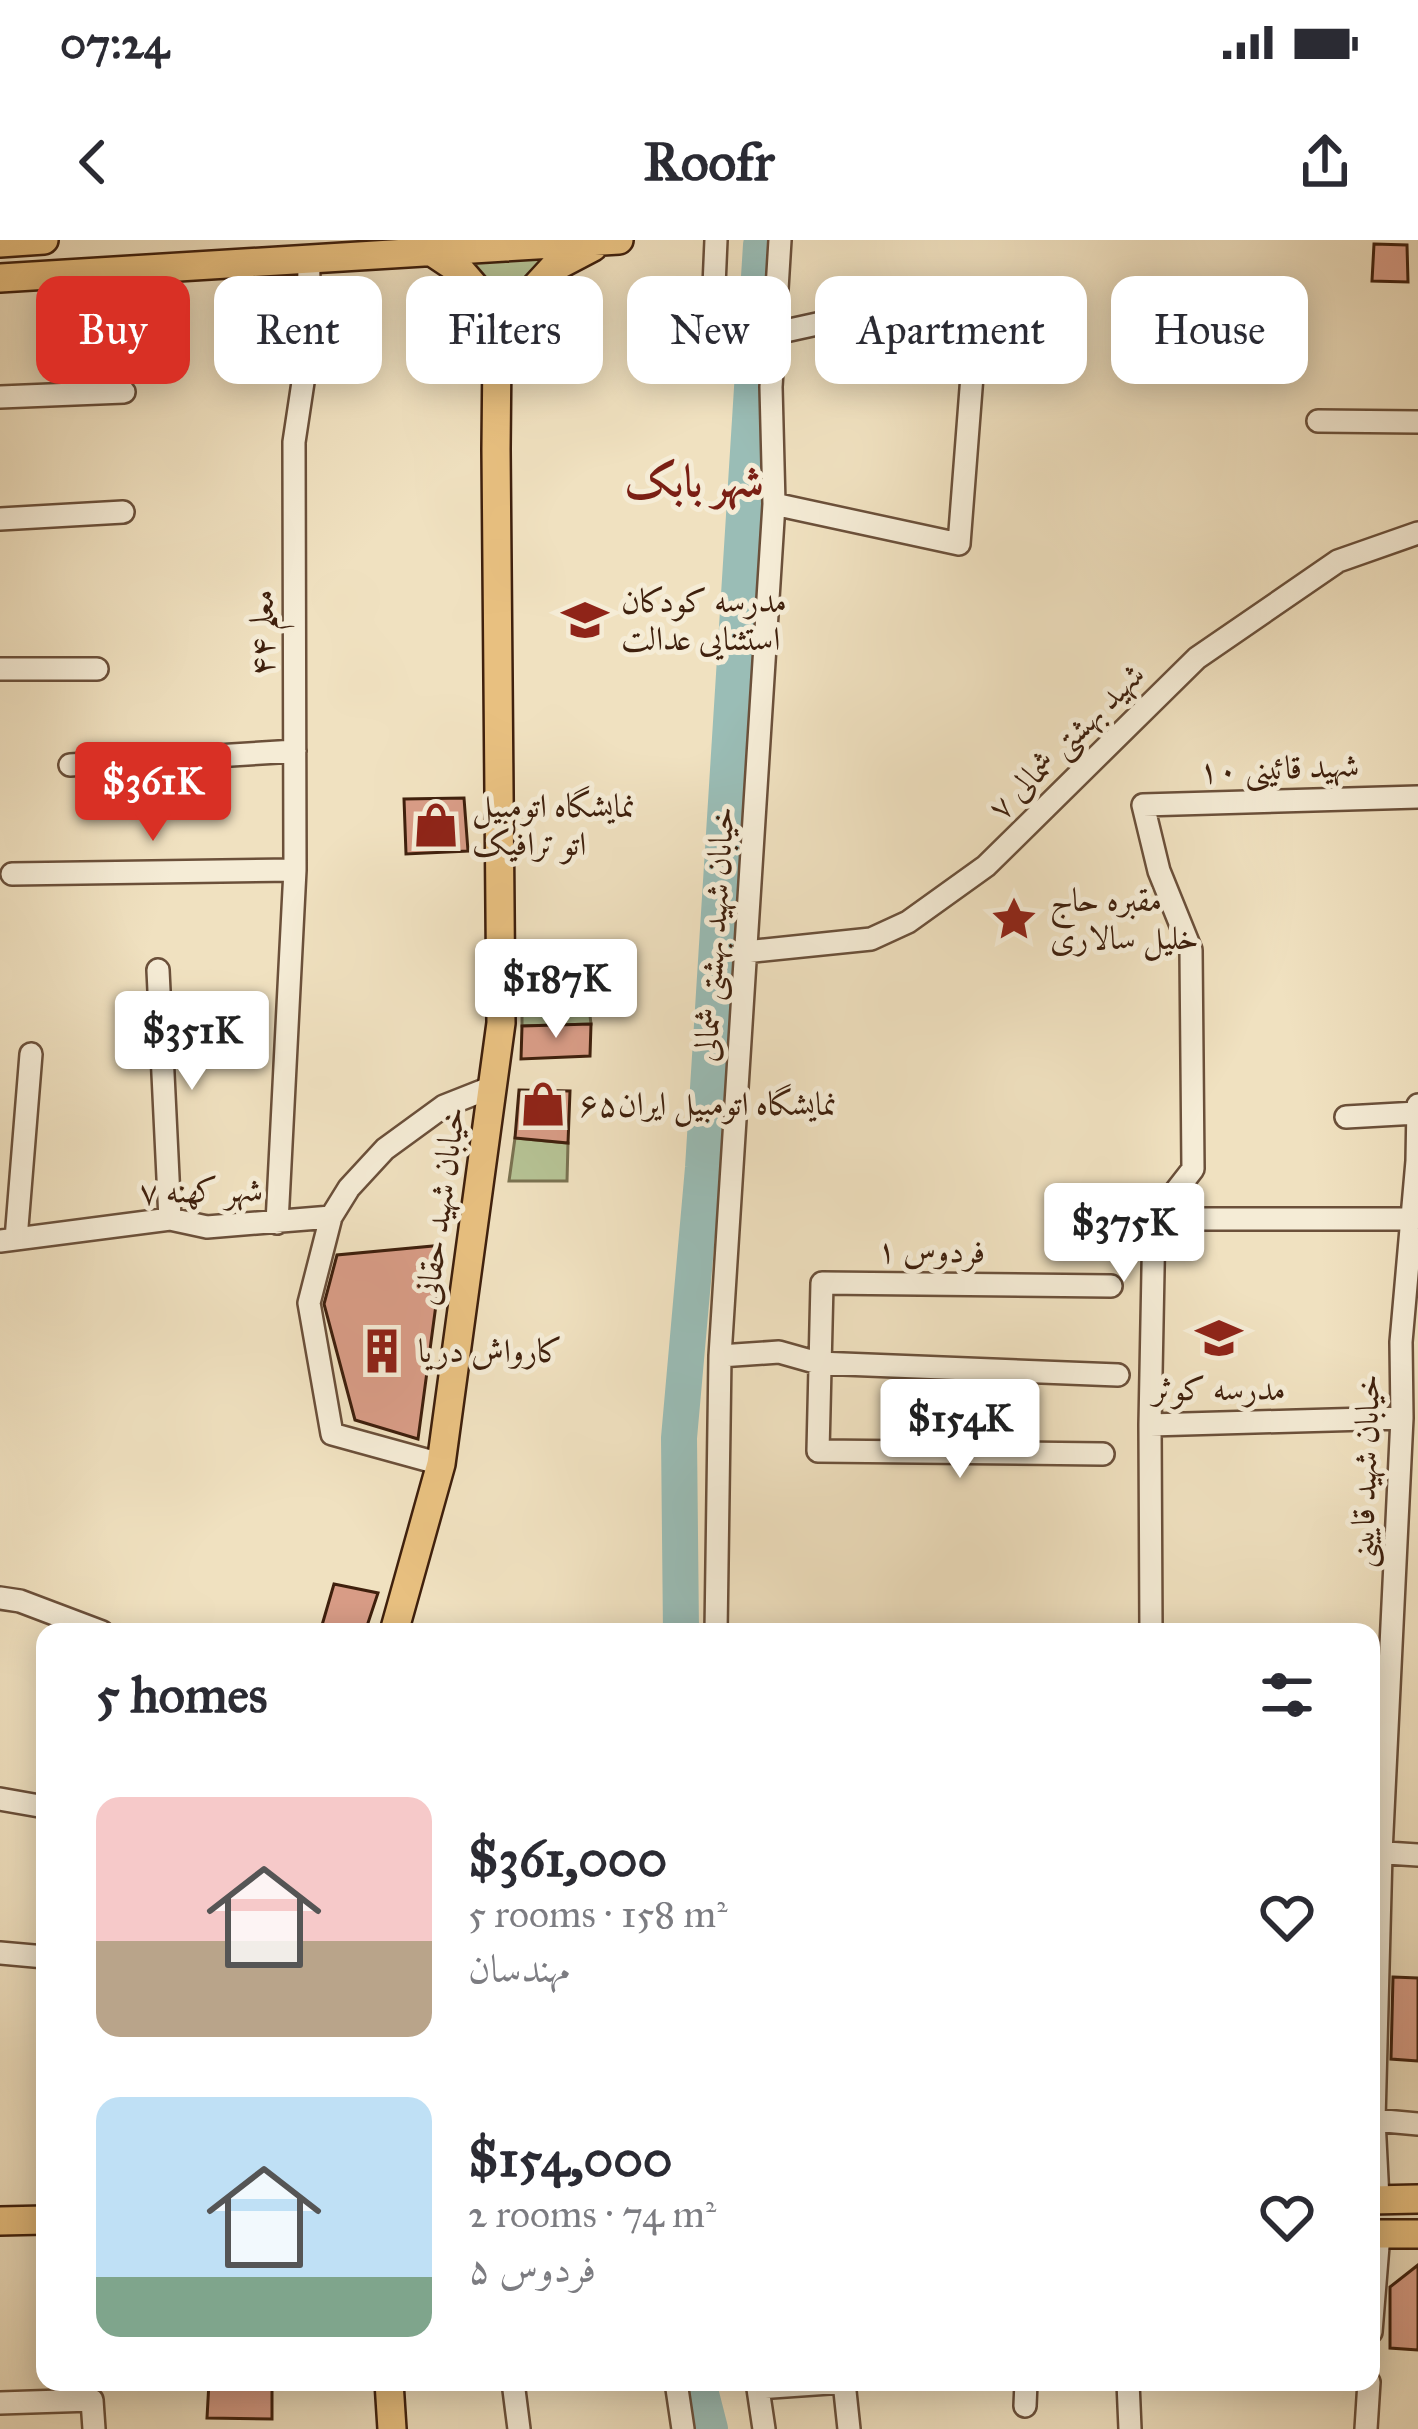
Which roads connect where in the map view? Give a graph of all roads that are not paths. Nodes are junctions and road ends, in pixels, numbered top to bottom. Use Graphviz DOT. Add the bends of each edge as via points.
graph roads {
  1 [pos="44,240"];
  2 [pos="619,240"];
  3 [pos="716,240"];
  4 [pos="780,240"];
  5 [pos="604,241"];
  6 [pos="0,243"];
  7 [pos="432,252"];
  8 [pos="309,260"];
  9 [pos="465,276"];
  10 [pos="545,276"];
  11 [pos="714,276"];
  12 [pos="778,276"];
  13 [pos="0,278"];
  14 [pos="497,384"];
  15 [pos="771,384"];
  16 [pos="971,384"];
  17 [pos="124,392"];
  18 [pos="0,397"];
  19 [pos="1318,421"];
  20 [pos="1418,422"];
  21 [pos="774,504"];
  22 [pos="123,512"];
  23 [pos="0,519"];
  24 [pos="1418,532"];
  25 [pos="0,669"];
  26 [pos="97,669"];
  27 [pos="295,751"];
  28 [pos="70,765"];
  29 [pos="1418,797"];
  30 [pos="295,870"];
  31 [pos="12,874"];
  32 [pos="745,952"];
  33 [pos="158,970"];
  34 [pos="32,1054"];
  35 [pos="492,1087"];
  36 [pos="1418,1109"];
  37 [pos="1346,1117"];
  38 [pos="1418,1161"];
  39 [pos="331,1217"];
  40 [pos="170,1219"];
  41 [pos="1154,1219"];
  42 [pos="1413,1219"];
  43 [pos="277,1223"];
  44 [pos="8,1240"];
  45 [pos="1111,1286"];
  46 [pos="1410,1342"];
  47 [pos="720,1356"];
  48 [pos="818,1363"];
  49 [pos="1118,1375"];
  50 [pos="1402,1418"];
  51 [pos="1150,1425"];
  52 [pos="1103,1454"];
  53 [pos="441,1464"];
  54 [pos="0,1598"];
  55 [pos="78,1623"];
  56 [pos="397,1623"];
  57 [pos="716,1623"];
  58 [pos="1151,1623"];
  59 [pos="1380,1785"];
  60 [pos="0,1799"];
  61 [pos="36,1805"];
  62 [pos="1380,1852"];
  63 [pos="1418,1856"];
  64 [pos="0,1953"];
  65 [pos="36,1956"];
  66 [pos="1380,2121"];
  67 [pos="1418,2124"];
  68 [pos="1380,2199"];
  69 [pos="1414,2199"];
  70 [pos="36,2220"];
  71 [pos="0,2221"];
  72 [pos="1393,2234"];
  73 [pos="1380,2276"];
  74 [pos="91,2391"];
  75 [pos="390,2391"];
  76 [pos="514,2391"];
  77 [pos="677,2391"];
  78 [pos="759,2391"];
  79 [pos="845,2391"];
  80 [pos="1026,2391"];
  81 [pos="1128,2391"];
  82 [pos="1368,2391"];
  83 [pos="0,2403"];
  84 [pos="1025,2407"];
  85 [pos="94,2429"];
  86 [pos="392,2429"];
  87 [pos="519,2429"];
  88 [pos="683,2429"];
  89 [pos="764,2429"];
  90 [pos="849,2429"];
  91 [pos="1130,2429"];
  92 [pos="1366,2429"];
  1 -- 6 [label="main road"];
  2 -- 5 [label="main road"];
  3 -- 11 [label="street"];
  4 -- 12 [label="street, خیابان شهید بهشتی شمالی"];
  5 -- 7 [label="main road"];
  5 -- 10 [label="main road"];
  7 -- 8 [label="main road"];
  7 -- 9 [label="main road"];
  8 -- 13 [label="main road"];
  8 -- 27 [label="street, معلم ۴۴" via="308,349 294,442"];
  14 -- 35 [label="main road, خیابان شهید حقانی" via="501,1023"];
  15 -- 21 [label="street, خیابان شهید بهشتی شمالی"];
  16 -- 21 [label="street" via="959,544"];
  17 -- 18 [label="street"];
  19 -- 20 [label="street"];
  21 -- 32 [label="street, خیابان شهید بهشتی شمالی"];
  22 -- 23 [label="street"];
  24 -- 32 [label="street, شهید بهشتی شمالی ۷" via="1338,561 1197,658 986,866 908,922 871,939"];
  25 -- 26 [label="street"];
  27 -- 28 [label="street"];
  27 -- 30 [label="street, معلم ۴۴"];
  29 -- 41 [label="street, شهید قائینی ۱۰" via="1143,805 1191,950 1193,1169"];
  30 -- 31 [label="street"];
  30 -- 43 [label="street, معلم ۴۴"];
  32 -- 47 [label="street, خیابان شهید بهشتی شمالی"];
  33 -- 40 [label="street"];
  34 -- 44 [label="street"];
  35 -- 39 [label="street" via="444,1106 385,1148"];
  35 -- 53 [label="main road, خیابان شهید حقانی"];
  36 -- 37 [label="street"];
  36 -- 38 [label="street, خیابان شهید قایینی"];
  38 -- 42 [label="street, خیابان شهید قایینی"];
  39 -- 43 [label="street, شهر کهنه ۷"];
  39 -- 53 [label="street" via="309,1303 332,1434"];
  40 -- 43 [label="street, شهر کهنه ۷" via="207,1227"];
  40 -- 44 [label="street, شهر کهنه ۷"];
  41 -- 42 [label="street"];
  41 -- 51 [label="street"];
  42 -- 46 [label="street, خیابان شهید قایینی"];
  45 -- 48 [label="street, فردوس ۱" via="822,1283"];
  46 -- 50 [label="street, خیابان شهید قایینی"];
  47 -- 48 [label="street" via="778,1352"];
  47 -- 57 [label="street, خیابان شهید بهشتی شمالی"];
  48 -- 49 [label="street"];
  48 -- 52 [label="street" via="818,1450"];
  50 -- 51 [label="street"];
  50 -- 59 [label="street, خیابان شهید قایینی"];
  51 -- 58 [label="street"];
  53 -- 56 [label="main road, خیابان شهید حقانی"];
  54 -- 55 [label="street"];
  60 -- 61 [label="street"];
  62 -- 63 [label="street"];
  64 -- 65 [label="street"];
  66 -- 67 [label="street"];
  68 -- 69 [label="main road"];
  69 -- 72 [label="main road" via="1397,2209"];
  70 -- 71 [label="main road"];
  72 -- 73 [label="street"];
  74 -- 83 [label="street"];
  74 -- 85 [label="street"];
  75 -- 86 [label="main road"];
  76 -- 87 [label="street"];
  77 -- 88 [label="street"];
  78 -- 89 [label="street"];
  79 -- 90 [label="street"];
  80 -- 84 [label="street"];
  81 -- 91 [label="street"];
  82 -- 92 [label="street"];
}
